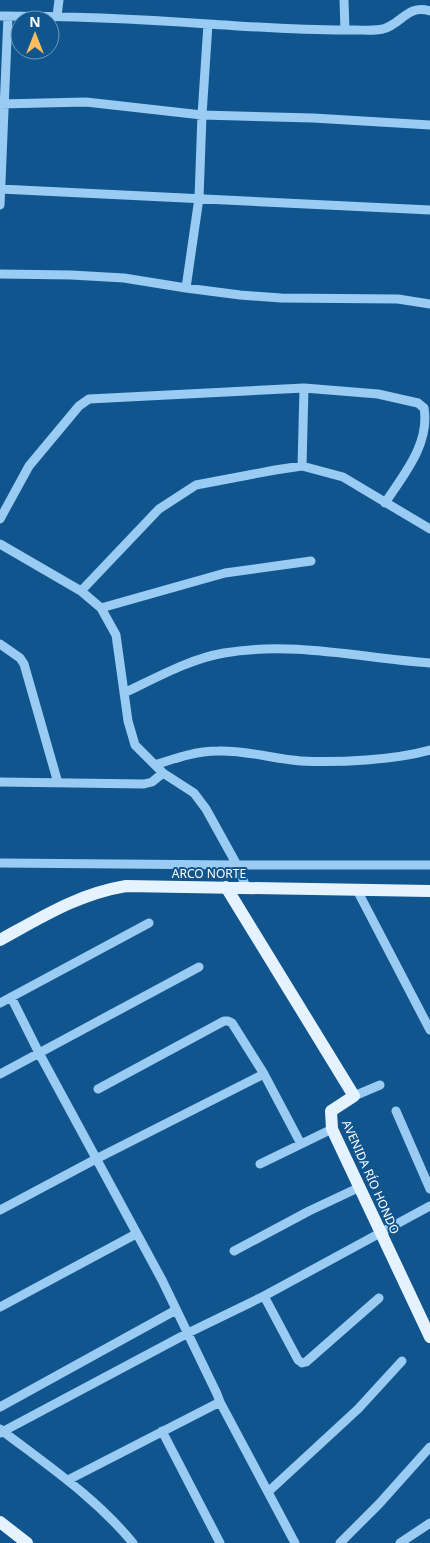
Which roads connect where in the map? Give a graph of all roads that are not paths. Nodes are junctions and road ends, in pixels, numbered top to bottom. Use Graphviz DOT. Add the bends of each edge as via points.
graph roads {
  1 [pos="344,0"];
  2 [pos="424,7"];
  3 [pos="4,16"];
  4 [pos="60,16"];
  5 [pos="208,24"];
  6 [pos="345,30"];
  7 [pos="3,104"];
  8 [pos="202,115"];
  9 [pos="430,125"];
  10 [pos="0,189"];
  11 [pos="199,198"];
  12 [pos="0,205"];
  13 [pos="430,210"];
  14 [pos="0,274"];
  15 [pos="186,288"];
  16 [pos="430,304"];
  17 [pos="304,388"];
  18 [pos="302,466"];
  19 [pos="385,502"];
  20 [pos="0,519"];
  21 [pos="430,529"];
  22 [pos="0,544"];
  23 [pos="311,561"];
  24 [pos="81,591"];
  25 [pos="101,608"];
  26 [pos="0,644"];
  27 [pos="430,663"];
  28 [pos="124,693"];
  29 [pos="430,750"];
  30 [pos="155,765"];
  31 [pos="163,773"];
  32 [pos="0,782"];
  33 [pos="58,783"];
  34 [pos="0,863"];
  35 [pos="237,865"];
  36 [pos="430,865"];
  37 [pos="226,887"];
  38 [pos="246,887"];
  39 [pos="357,890"];
  40 [pos="430,891"];
  41 [pos="150,923"];
  42 [pos="0,940"];
  43 [pos="199,967"];
  44 [pos="11,997"];
  45 [pos="0,1003"];
  46 [pos="430,1030"];
  47 [pos="39,1053"];
  48 [pos="0,1074"];
  49 [pos="264,1074"];
  50 [pos="380,1084"];
  51 [pos="98,1089"];
  52 [pos="354,1096"];
  53 [pos="396,1111"];
  54 [pos="332,1128"];
  55 [pos="301,1144"];
  56 [pos="96,1159"];
  57 [pos="260,1164"];
  58 [pos="360,1187"];
  59 [pos="430,1189"];
  60 [pos="430,1206"];
  61 [pos="0,1210"];
  62 [pos="380,1233"];
  63 [pos="136,1234"];
  64 [pos="234,1251"];
  65 [pos="264,1296"];
  66 [pos="379,1298"];
  67 [pos="0,1307"];
  68 [pos="176,1310"];
  69 [pos="188,1333"];
  70 [pos="430,1337"];
  71 [pos="402,1361"];
  72 [pos="220,1402"];
  73 [pos="0,1407"];
  74 [pos="1,1431"];
  75 [pos="162,1431"];
  76 [pos="430,1447"];
  77 [pos="68,1480"];
  78 [pos="268,1492"];
  79 [pos="0,1522"];
  80 [pos="430,1523"];
  81 [pos="218,1542"];
  82 [pos="27,1543"];
  83 [pos="133,1543"];
  84 [pos="295,1543"];
  85 [pos="340,1543"];
  86 [pos="400,1543"];
  1 -- 6 [label="street"];
  2 -- 6 [label="street" via="382,29"];
  3 -- 7 [label="street"];
  4 -- 5 [label="street"];
  5 -- 6 [label="street"];
  5 -- 8 [label="street"];
  7 -- 8 [label="street" via="86,102"];
  7 -- 10 [label="street"];
  8 -- 9 [label="street"];
  8 -- 11 [label="street"];
  10 -- 11 [label="street"];
  10 -- 12 [label="street"];
  11 -- 13 [label="street"];
  11 -- 15 [label="street"];
  14 -- 15 [label="street" via="71,274"];
  15 -- 16 [label="street" via="281,298 398,299"];
  17 -- 18 [label="street"];
  17 -- 19 [label="street" via="378,394 418,402 424,408 425,431 421,446"];
  17 -- 20 [label="street" via="89,399 79,406 30,466"];
  18 -- 19 [label="street" via="343,477"];
  18 -- 24 [label="street" via="196,485 158,508"];
  19 -- 21 [label="street"];
  22 -- 24 [label="street"];
  23 -- 25 [label="street" via="226,573"];
  24 -- 25 [label="street"];
  25 -- 28 [label="street" via="116,634"];
  26 -- 33 [label="street" via="24,664"];
  27 -- 28 [label="street" via="316,650 223,653 182,666"];
  28 -- 30 [label="street" via="135,745"];
  29 -- 30 [label="street" via="411,755 342,761 301,761 218,751 181,756"];
  30 -- 31 [label="street"];
  31 -- 33 [label="street" via="144,784"];
  31 -- 35 [label="street" via="194,793"];
  32 -- 33 [label="street"];
  34 -- 35 [label="street"];
  35 -- 36 [label="street"];
  35 -- 38 [label="street"];
  37 -- 38 [label="main road, ARCO NORTE"];
  37 -- 42 [label="main road, ARCO NORTE" via="126,886 108,889 67,903"];
  37 -- 52 [label="main road"];
  38 -- 39 [label="main road, ARCO NORTE"];
  39 -- 40 [label="main road, ARCO NORTE"];
  39 -- 46 [label="street"];
  41 -- 44 [label="street"];
  43 -- 47 [label="street"];
  44 -- 45 [label="street"];
  44 -- 47 [label="street"];
  47 -- 48 [label="street"];
  47 -- 56 [label="street"];
  49 -- 51 [label="street" via="232,1023 224,1021"];
  49 -- 55 [label="street"];
  49 -- 56 [label="street"];
  50 -- 52 [label="street"];
  52 -- 54 [label="main road, AVENIDA RÍO HONDO" via="331,1111"];
  53 -- 59 [label="street"];
  54 -- 55 [label="street"];
  54 -- 58 [label="main road, AVENIDA RÍO HONDO"];
  55 -- 57 [label="street"];
  56 -- 61 [label="street"];
  56 -- 63 [label="street"];
  58 -- 62 [label="main road, AVENIDA RÍO HONDO"];
  58 -- 64 [label="street"];
  60 -- 62 [label="street"];
  62 -- 65 [label="street"];
  62 -- 70 [label="main road, AVENIDA RÍO HONDO"];
  63 -- 67 [label="street"];
  63 -- 68 [label="street"];
  65 -- 66 [label="street" via="302,1363"];
  65 -- 69 [label="street"];
  68 -- 69 [label="street"];
  68 -- 73 [label="street"];
  69 -- 72 [label="street"];
  69 -- 74 [label="street"];
  71 -- 78 [label="street" via="358,1409"];
  72 -- 75 [label="street"];
  72 -- 78 [label="street"];
  74 -- 77 [label="street"];
  75 -- 77 [label="street"];
  75 -- 81 [label="street"];
  76 -- 85 [label="street"];
  77 -- 83 [label="street" via="110,1517"];
  78 -- 84 [label="street"];
  79 -- 82 [label="main road"];
  80 -- 86 [label="street"];
}
